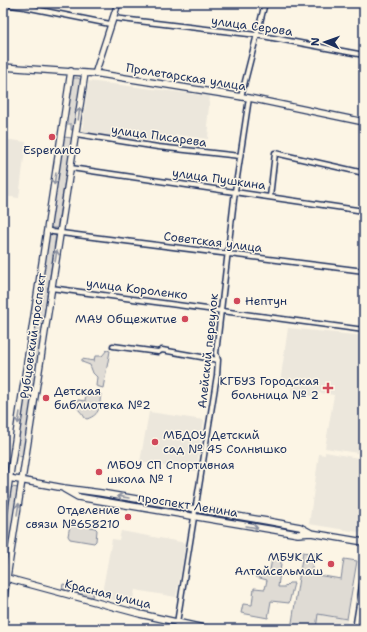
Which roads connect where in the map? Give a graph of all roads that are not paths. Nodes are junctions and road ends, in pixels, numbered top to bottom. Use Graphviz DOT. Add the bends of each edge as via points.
graph roads {
  1 [pos="118,3"];
  2 [pos="265,3"];
  3 [pos="3,4"];
  4 [pos="113,18"];
  5 [pos="110,24"];
  6 [pos="257,36"];
  7 [pos="364,54"];
  8 [pos="3,67"];
  9 [pos="71,71"];
  10 [pos="85,73"];
  11 [pos="95,74"];
  12 [pos="242,96"];
  13 [pos="249,98"];
  14 [pos="364,122"];
  15 [pos="76,134"];
  16 [pos="240,156"];
  17 [pos="71,168"];
  18 [pos="364,173"];
  19 [pos="235,191"];
  20 [pos="270,197"];
  21 [pos="364,210"];
  22 [pos="47,230"];
  23 [pos="60,233"];
  24 [pos="228,254"];
  25 [pos="364,271"];
  26 [pos="51,288"];
  27 [pos="222,310"];
  28 [pos="364,330"];
  29 [pos="113,346"];
  30 [pos="218,360"];
  31 [pos="22,393"];
  32 [pos="35,394"];
  33 [pos="6,478"];
  34 [pos="23,481"];
  35 [pos="64,488"];
  36 [pos="74,489"];
  37 [pos="73,495"];
  38 [pos="196,509"];
  39 [pos="194,517"];
  40 [pos="3,521"];
  41 [pos="302,528"];
  42 [pos="311,533"];
  43 [pos="300,534"];
  44 [pos="364,542"];
  45 [pos="364,573"];
  46 [pos="5,578"];
  47 [pos="3,603"];
  48 [pos="177,622"];
  49 [pos="176,629"];
  50 [pos="208,629"];
  51 [pos="356,629"];
  1 -- 4 [label="street"];
  2 -- 6 [label="street"];
  3 -- 5 [label="street"];
  4 -- 5 [label="street"];
  4 -- 6 [label="street, улица Серова"];
  5 -- 11 [label="street"];
  6 -- 7 [label="street, улица Серова"];
  6 -- 12 [label="street"];
  8 -- 9 [label="street, Пролетарская улица"];
  9 -- 10 [label="street, Пролетарская улица"];
  9 -- 22 [label="street, Рубцовский проспект, one-way"];
  10 -- 11 [label="street, Пролетарская улица"];
  15 -- 10 [label="street, Рубцовский проспект, one-way"];
  11 -- 12 [label="street, Пролетарская улица"];
  12 -- 13 [label="street, Пролетарская улица"];
  13 -- 14 [label="street, Пролетарская улица"];
  13 -- 16 [label="street, Алейский переулок"];
  15 -- 16 [label="street, улица Писарева"];
  15 -- 17 [label="street, Рубцовский проспект"];
  16 -- 19 [label="street, Алейский переулок"];
  17 -- 19 [label="street, улица Пушкина"];
  17 -- 23 [label="street, Рубцовский проспект"];
  18 -- 20 [label="street" via="275,153"];
  19 -- 20 [label="street, улица Пушкина"];
  19 -- 24 [label="street, Алейский переулок"];
  20 -- 21 [label="street, улица Пушкина"];
  22 -- 23 [label="street, Советская улица"];
  22 -- 31 [label="street, Рубцовский проспект"];
  23 -- 24 [label="street, Советская улица"];
  26 -- 23 [label="street, Рубцовский проспект, one-way"];
  24 -- 25 [label="street, Советская улица"];
  24 -- 27 [label="street, Алейский переулок"];
  26 -- 27 [label="street, улица Короленко"];
  26 -- 32 [label="street, Рубцовский проспект"];
  27 -- 28 [label="street, улица Короленко"];
  27 -- 30 [label="street, Алейский переулок" via="216,352"];
  29 -- 30 [label="street" via="158,352 162,350"];
  30 -- 38 [label="street, Алейский переулок"];
  31 -- 32 [label="street"];
  31 -- 33 [label="street, Рубцовский проспект, one-way"];
  32 -- 34 [label="street, Рубцовский проспект"];
  33 -- 34 [label="street, проспект Ленина"];
  33 -- 40 [label="street, Рубцовский проспект"];
  34 -- 35 [label="street, проспект Ленина"];
  46 -- 34 [label="street, Рубцовский проспект, one-way"];
  35 -- 36 [label="street, проспект Ленина"];
  35 -- 37 [label="street, проспект Ленина"];
  36 -- 37 [label="street"];
  38 -- 36 [label="street, проспект Ленина, one-way"];
  37 -- 39 [label="street, проспект Ленина"];
  38 -- 39 [label="street, Алейский переулок"];
  38 -- 41 [label="street, проспект Ленина"];
  39 -- 43 [label="street, проспект Ленина, one-way"];
  39 -- 48 [label="street, Алейский переулок"];
  41 -- 42 [label="street, проспект Ленина"];
  41 -- 43 [label="street"];
  42 -- 43 [label="street, проспект Ленина"];
  42 -- 44 [label="street, проспект Ленина"];
  45 -- 51 [label="street"];
  46 -- 47 [label="street, Рубцовский проспект"];
  46 -- 48 [label="street, Красная улица"];
  48 -- 49 [label="street, Алейский переулок"];
  48 -- 50 [label="street, Красная улица"];
}
